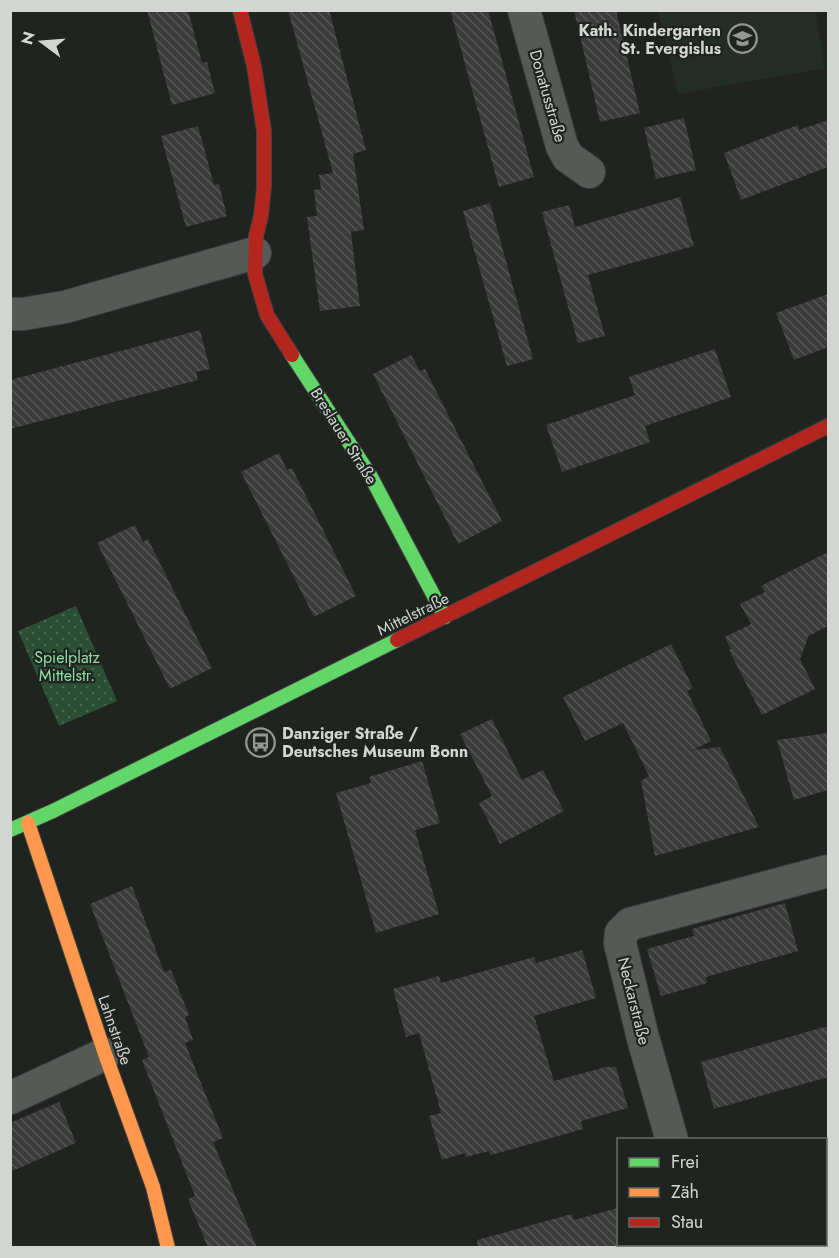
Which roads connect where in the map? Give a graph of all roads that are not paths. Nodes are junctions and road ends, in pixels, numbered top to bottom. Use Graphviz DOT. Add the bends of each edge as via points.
graph roads {
  1 [pos="240,10"];
  2 [pos="524,10"];
  3 [pos="589,172"];
  4 [pos="255,253"];
  5 [pos="10,314"];
  6 [pos="828,426"];
  7 [pos="445,617"];
  8 [pos="28,823"];
  9 [pos="10,830"];
  10 [pos="828,871"];
  11 [pos="105,1054"];
  12 [pos="10,1098"];
  13 [pos="671,1138"];
  14 [pos="168,1248"];
  1 -- 4 [label="street, Breslauer Straße" via="264,132 264,187"];
  2 -- 3 [label="street, Donatusstraße" via="562,146 568,157"];
  4 -- 5 [label="street" via="65,308"];
  4 -- 7 [label="street, Breslauer Straße" via="255,274 267,315 370,475"];
  6 -- 7 [label="street, Mittelstraße"];
  7 -- 8 [label="street, Mittelstraße"];
  8 -- 9 [label="street, Mittelstraße"];
  8 -- 11 [label="street, Lahnstraße"];
  10 -- 13 [label="street, Neckarstraße" via="630,924 621,933 622,954"];
  11 -- 12 [label="street"];
  11 -- 14 [label="street, Lahnstraße" via="153,1187"];
}
